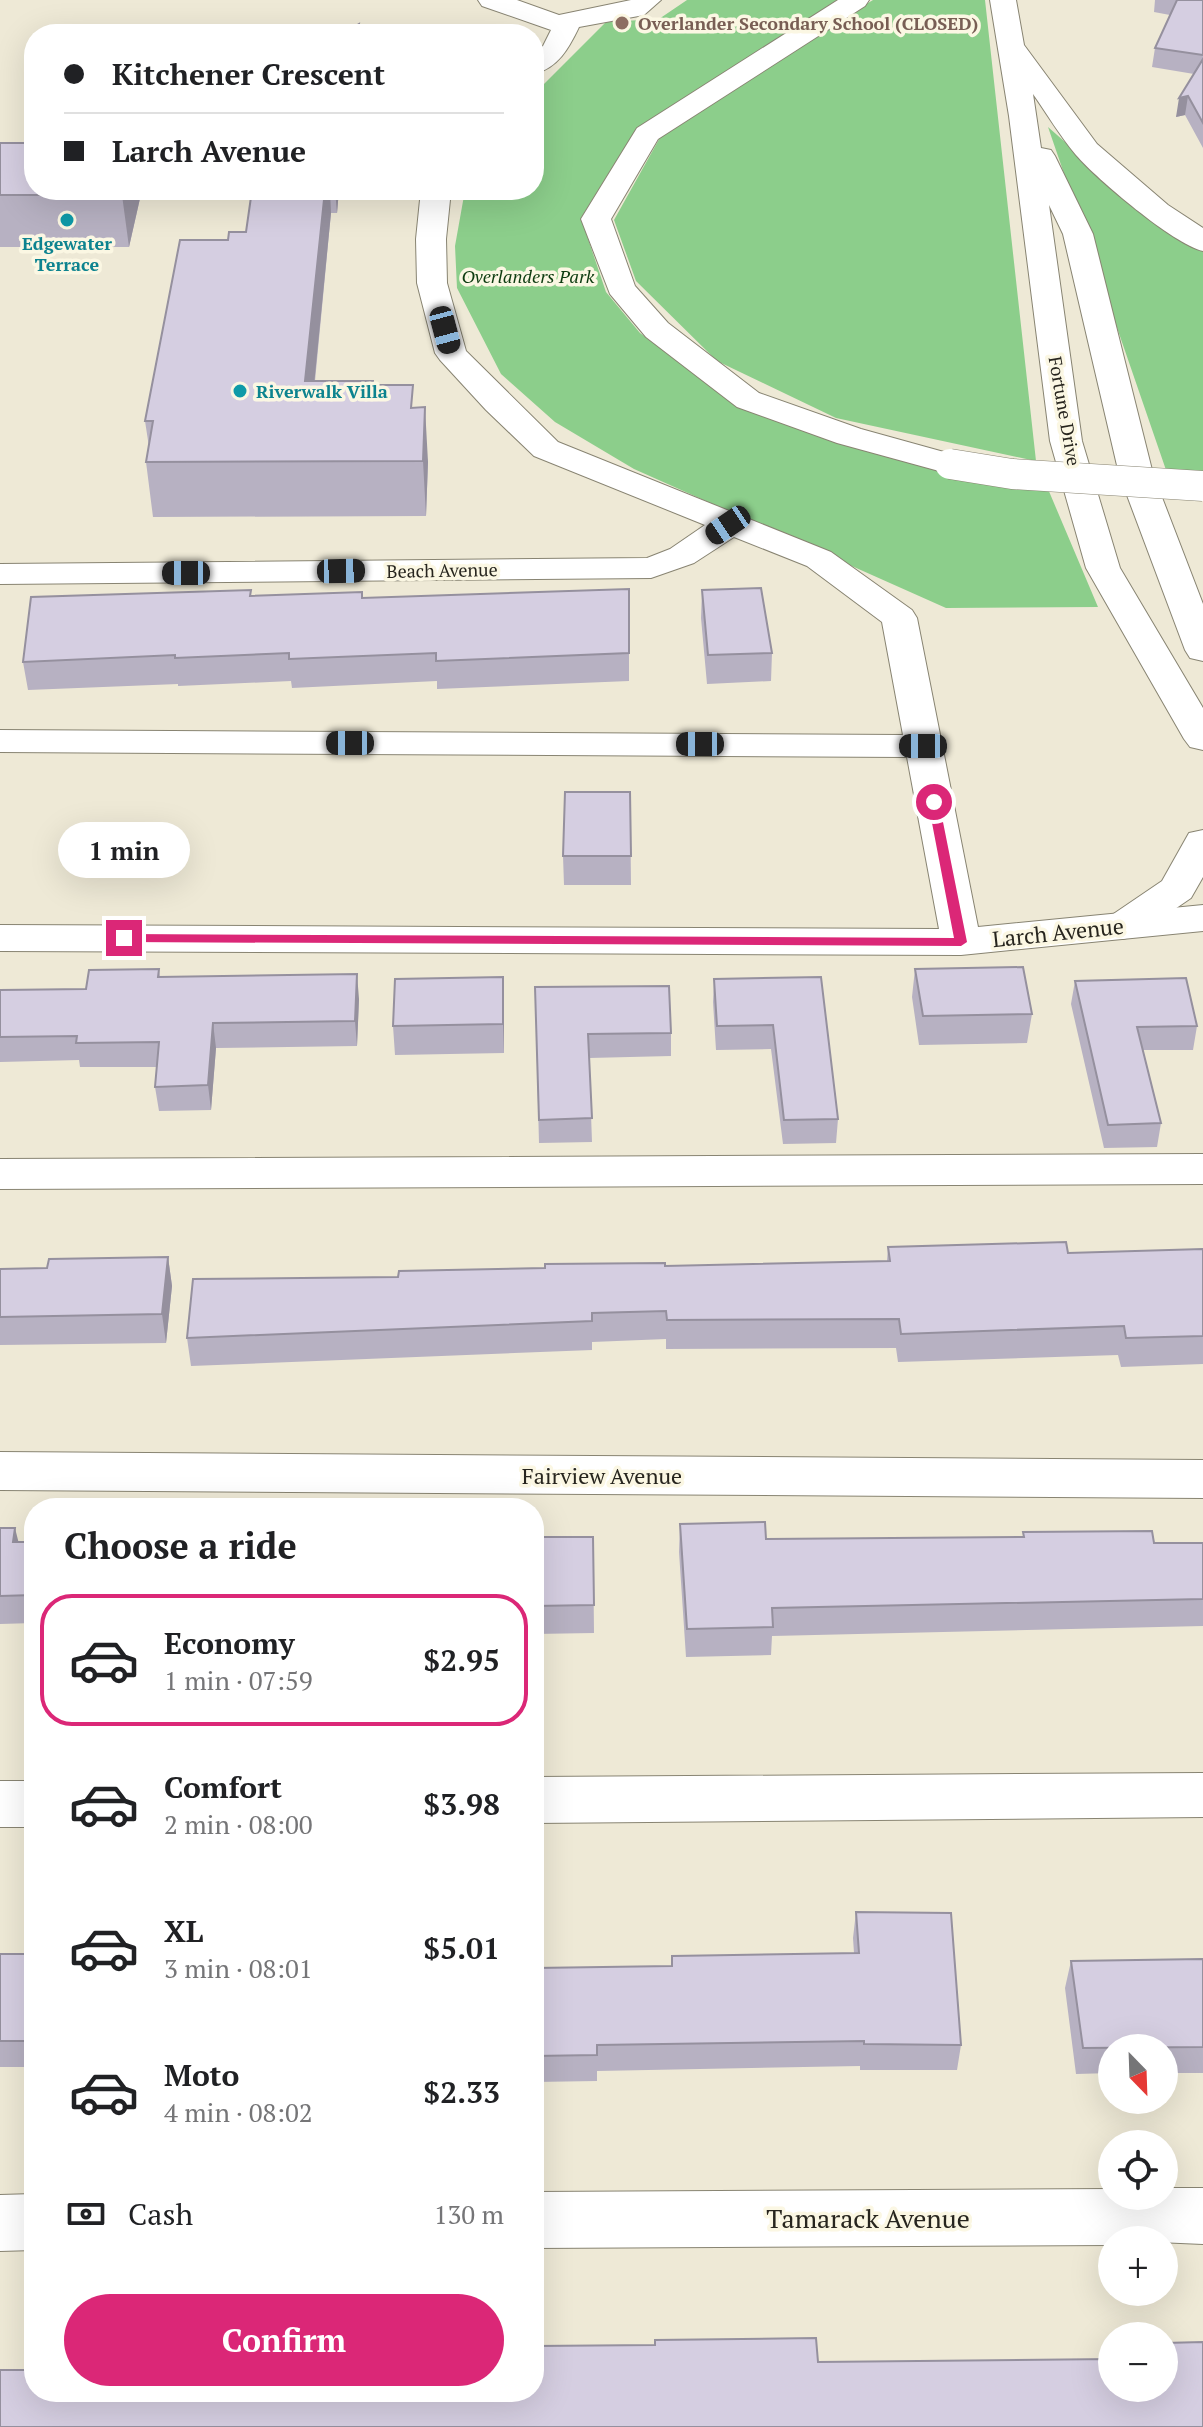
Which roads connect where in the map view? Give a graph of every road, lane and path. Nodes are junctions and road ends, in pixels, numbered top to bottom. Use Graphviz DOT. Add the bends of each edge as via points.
graph roads {
  1 [pos="491,0"];
  2 [pos="648,0"];
  3 [pos="856,0"];
  4 [pos="1003,0"];
  5 [pos="531,5"];
  6 [pos="557,23"];
  7 [pos="1008,40"];
  8 [pos="544,58"];
  9 [pos="1023,116"];
  10 [pos="435,200"];
  11 [pos="1203,242"];
  12 [pos="1203,486"];
  13 [pos="728,525"];
  14 [pos="0,574"];
  15 [pos="1203,652"];
  16 [pos="1199,734"];
  17 [pos="0,741"];
  18 [pos="923,746"];
  19 [pos="1203,842"];
  20 [pos="1203,918"];
  21 [pos="1123,926"];
  22 [pos="0,938"];
  23 [pos="961,942"];
  24 [pos="1203,1169"];
  25 [pos="0,1174"];
  26 [pos="0,1471"];
  27 [pos="1203,1479"];
  28 [pos="1203,1795"];
  29 [pos="544,1800"];
  30 [pos="0,1804"];
  31 [pos="24,1804"];
  32 [pos="1203,2216"];
  33 [pos="544,2220"];
  34 [pos="24,2222"];
  35 [pos="0,2223"];
  1 -- 5 [label="main road"];
  2 -- 6 [label="main road" via="635,9"];
  3 -- 12 [label="main road, bridge" via="647,134 596,219 621,288 657,330 748,400 849,436 950,464 1012,474"];
  4 -- 7 [label="main road, Fortune Drive"];
  5 -- 6 [label="main road"];
  6 -- 8 [label="main road" via="566,26"];
  7 -- 9 [label="main road, Fortune Drive"];
  7 -- 11 [label="main road" via="1087,150"];
  9 -- 15 [label="main road, Fortune Drive" via="1078,234 1136,474"];
  9 -- 16 [label="main road, Fortune Drive" via="1066,441 1103,568"];
  10 -- 13 [label="main road" via="432,283 451,353 546,449"];
  13 -- 14 [label="main road, Beach Avenue" via="682,556 651,568"];
  13 -- 18 [label="main road" via="819,559 899,618"];
  15 -- 16 [label="main road, Fortune Drive"];
  17 -- 18 [label="main road"];
  18 -- 23 [label="main road"];
  19 -- 21 [label="main road" via="1177,889"];
  20 -- 21 [label="main road, Larch Avenue"];
  21 -- 23 [label="main road, Larch Avenue"];
  22 -- 23 [label="main road, Larch Avenue"];
  24 -- 25 [label="main road"];
  26 -- 27 [label="main road, Fairview Avenue"];
  28 -- 29 [label="main road"];
  30 -- 31 [label="main road"];
  32 -- 33 [label="main road, Tamarack Avenue"];
  34 -- 35 [label="main road"];
}
